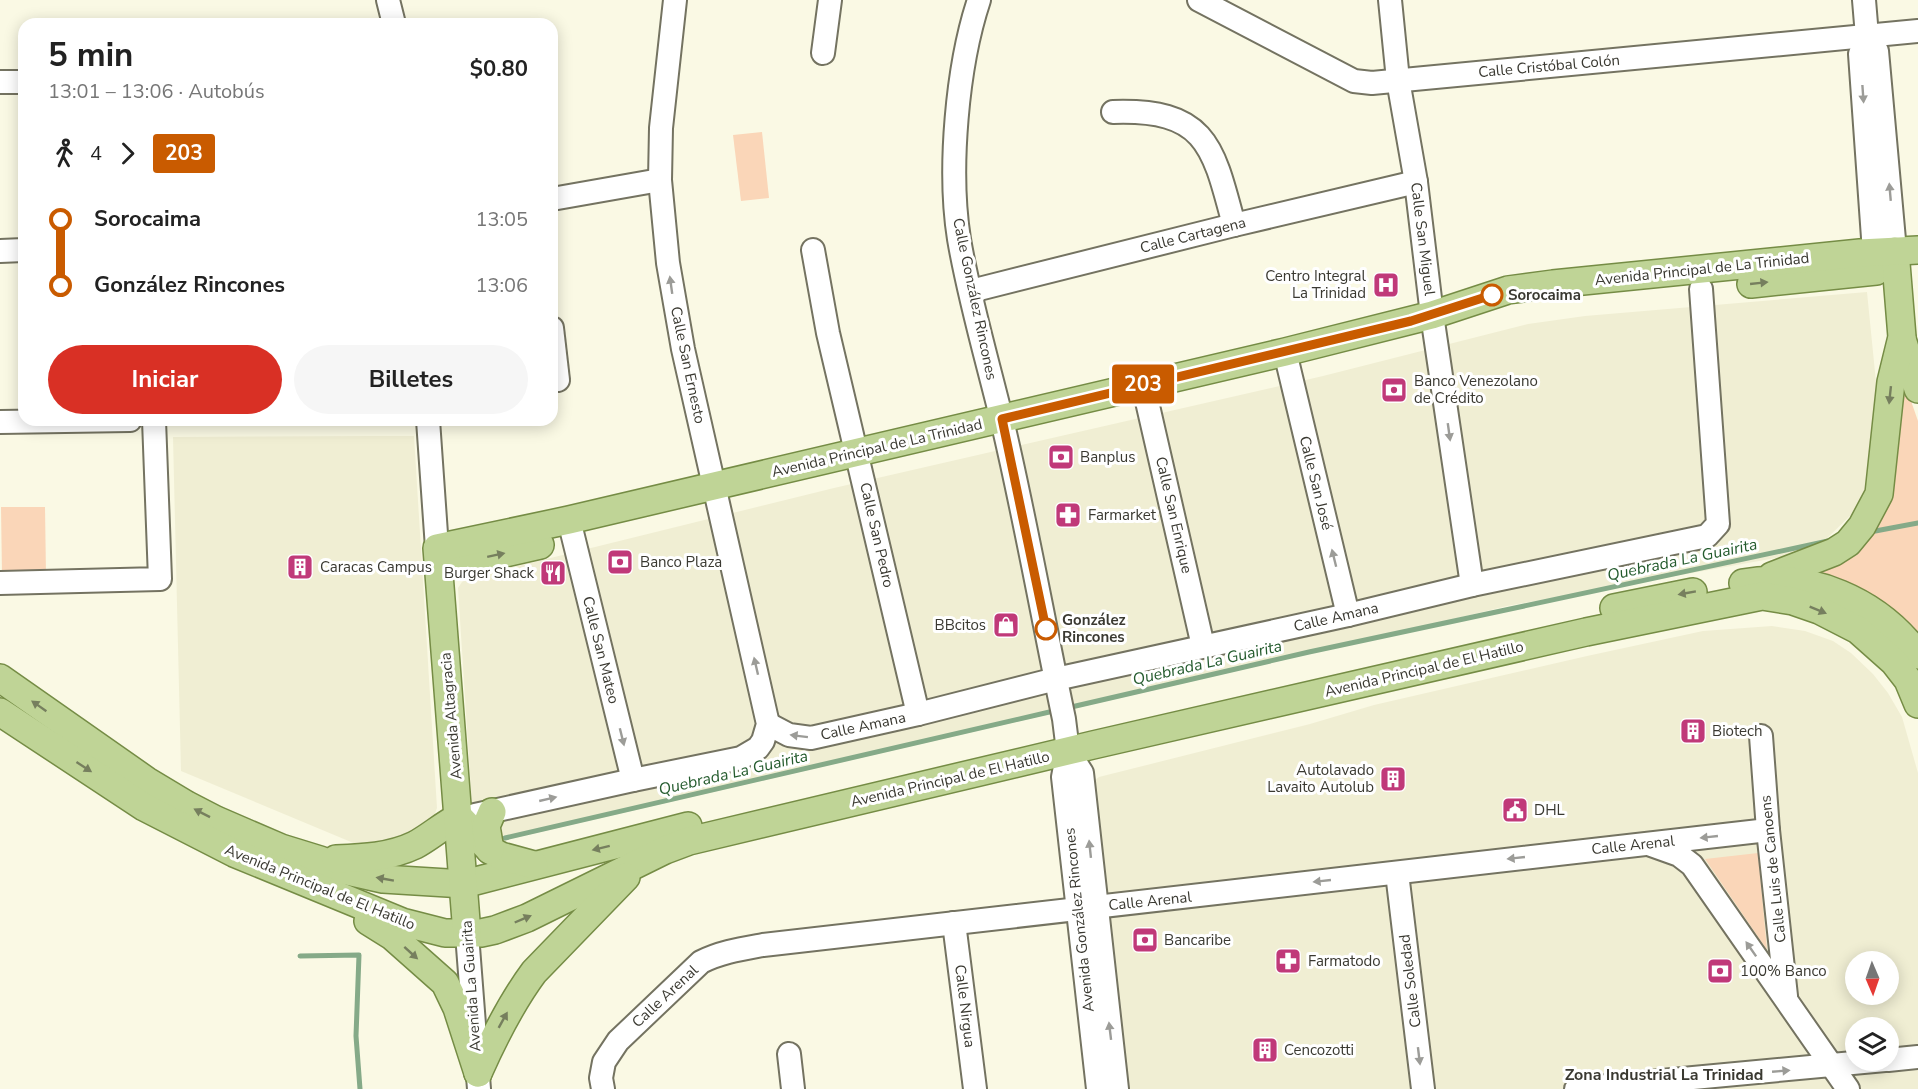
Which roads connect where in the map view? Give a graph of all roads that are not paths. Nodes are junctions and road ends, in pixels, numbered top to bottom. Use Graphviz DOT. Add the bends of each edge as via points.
graph roads {
  1 [pos="388,0"];
  2 [pos="675,0"];
  3 [pos="830,0"];
  4 [pos="979,0"];
  5 [pos="1199,0"];
  6 [pos="1390,0"];
  7 [pos="1864,0"];
  8 [pos="392,18"];
  9 [pos="1918,31"];
  10 [pos="1867,36"];
  11 [pos="824,53"];
  12 [pos="1398,80"];
  13 [pos="0,82"];
  14 [pos="18,82"];
  15 [pos="1113,112"];
  16 [pos="660,180"];
  17 [pos="1416,182"];
  18 [pos="558,197"];
  19 [pos="1234,225"];
  20 [pos="18,250"];
  21 [pos="813,250"];
  22 [pos="0,251"];
  23 [pos="1891,256"];
  24 [pos="1701,288"];
  25 [pos="970,291"];
  26 [pos="1434,324"];
  27 [pos="1902,337"];
  28 [pos="1287,360"];
  29 [pos="1918,389"];
  30 [pos="1146,392"];
  31 [pos="0,422"];
  32 [pos="18,422"];
  33 [pos="154,426"];
  34 [pos="428,426"];
  35 [pos="1004,427"];
  36 [pos="859,460"];
  37 [pos="717,494"];
  38 [pos="571,529"];
  39 [pos="438,558"];
  40 [pos="1765,579"];
  41 [pos="0,583"];
  42 [pos="1472,585"];
  43 [pos="1348,615"];
  44 [pos="1203,646"];
  45 [pos="1918,655"];
  46 [pos="0,678"];
  47 [pos="1056,680"];
  48 [pos="1918,705"];
  49 [pos="0,712"];
  50 [pos="918,714"];
  51 [pos="768,724"];
  52 [pos="1066,734"];
  53 [pos="1761,736"];
  54 [pos="633,780"];
  55 [pos="492,812"];
  56 [pos="459,817"];
  57 [pos="1768,830"];
  58 [pos="1646,843"];
  59 [pos="490,850"];
  60 [pos="320,860"];
  61 [pos="640,864"];
  62 [pos="536,865"];
  63 [pos="1397,873"];
  64 [pos="464,884"];
  65 [pos="352,902"];
  66 [pos="1087,908"];
  67 [pos="954,923"];
  68 [pos="467,934"];
  69 [pos="1787,1001"];
  70 [pos="789,1054"];
  71 [pos="1918,1057"];
  72 [pos="1899,1059"];
  73 [pos="1845,1065"];
  74 [pos="1832,1066"];
  75 [pos="479,1081"];
  76 [pos="603,1089"];
  77 [pos="793,1089"];
  78 [pos="975,1089"];
  79 [pos="1098,1089"];
  80 [pos="1117,1089"];
  81 [pos="1423,1089"];
  82 [pos="1576,1089"];
  83 [pos="1848,1089"];
  1 -- 8 [label="street"];
  2 -- 16 [label="street, Calle San Ernesto" via="661,128"];
  3 -- 11 [label="street"];
  4 -- 25 [label="street, Calle González Rincones" via="964,61 954,195"];
  5 -- 12 [label="street, Calle Cristóbal Colón" via="1354,81"];
  6 -- 12 [label="street, Calle San Miguel"];
  7 -- 10 [label="street"];
  9 -- 10 [label="street, Calle Cristóbal Colón"];
  10 -- 12 [label="street, Calle Cristóbal Colón"];
  10 -- 23 [label="street" via="1877,51"];
  12 -- 17 [label="street, Calle San Miguel"];
  13 -- 14 [label="street"];
  15 -- 19 [label="street" via="1160,114 1194,130 1216,160"];
  16 -- 18 [label="street"];
  37 -- 16 [label="street, Calle San Ernesto, one-way" via="674,303"];
  17 -- 19 [label="street, Calle Cartagena"];
  17 -- 26 [label="street, Calle San Miguel"];
  19 -- 25 [label="street, Calle Cartagena"];
  20 -- 22 [label="street"];
  21 -- 36 [label="street, Calle San Pedro" via="828,333"];
  24 -- 23 [label="main road, Avenida Principal de La Trinidad, one-way"];
  23 -- 26 [label="main road, Avenida Principal de La Trinidad" via="1528,286 1492,295"];
  23 -- 27 [label="main road"];
  24 -- 26 [label="main road, Avenida Principal de La Trinidad" via="1527,304 1457,323"];
  24 -- 42 [label="street, Calle Amana" via="1718,524 1707,536"];
  25 -- 35 [label="street, Calle González Rincones"];
  26 -- 28 [label="main road, Avenida Principal de La Trinidad"];
  26 -- 42 [label="street, Calle San Miguel, one-way"];
  27 -- 29 [label="main road"];
  27 -- 40 [label="main road, one-way" via="1891,382 1879,494 1855,534 1834,552"];
  28 -- 30 [label="main road, Avenida Principal de La Trinidad"];
  43 -- 28 [label="street, Calle San José, one-way"];
  30 -- 35 [label="main road, Avenida Principal de La Trinidad"];
  30 -- 44 [label="street, Calle San Enrique"];
  31 -- 32 [label="street"];
  33 -- 41 [label="street" via="160,579"];
  34 -- 39 [label="street"];
  35 -- 36 [label="main road, Avenida Principal de La Trinidad"];
  35 -- 47 [label="street, Avenida González Rincones"];
  36 -- 37 [label="main road, Avenida Principal de La Trinidad"];
  36 -- 50 [label="street, Calle San Pedro"];
  37 -- 38 [label="main road, Avenida Principal de La Trinidad"];
  51 -- 37 [label="street, Calle San Ernesto, one-way"];
  38 -- 39 [label="main road, Avenida Principal de La Trinidad"];
  38 -- 54 [label="street, Calle San Mateo, one-way"];
  39 -- 56 [label="main road, Avenida Altagracia"];
  40 -- 45 [label="main road, Avenida Principal de El Hatillo" via="1802,581 1871,609"];
  40 -- 52 [label="main road, Avenida Principal de El Hatillo, one-way" via="1653,599"];
  42 -- 43 [label="street, Calle Amana"];
  43 -- 44 [label="street, Calle Amana"];
  44 -- 47 [label="street, Calle Amana"];
  60 -- 46 [label="main road, Avenida Principal de El Hatillo, one-way" via="281,848 187,805 147,782"];
  47 -- 50 [label="street, Calle Amana"];
  47 -- 52 [label="street, Avenida González Rincones"];
  52 -- 48 [label="main road, Avenida Principal de El Hatillo, one-way" via="1762,596 1819,610 1858,630 1894,662"];
  49 -- 65 [label="main road, Avenida Principal de El Hatillo, one-way" via="144,807 234,853"];
  50 -- 51 [label="street, Calle Amana, one-way" via="811,738 789,735"];
  51 -- 54 [label="street" via="758,748 741,758"];
  52 -- 61 [label="main road, Avenida Principal de El Hatillo" via="689,841"];
  52 -- 62 [label="main road, Avenida Principal de El Hatillo, one-way"];
  52 -- 66 [label="street, Avenida González Rincones" via="1063,777"];
  53 -- 57 [label="street, Calle Luis de Canoens"];
  55 -- 54 [label="street, one-way"];
  55 -- 56 [label="street"];
  55 -- 59 [label="main road" via="486,826"];
  56 -- 59 [label="main road"];
  56 -- 60 [label="main road" via="399,852"];
  56 -- 64 [label="main road, Avenida Altagracia"];
  57 -- 58 [label="street, Calle Arenal, one-way"];
  57 -- 69 [label="street, Calle Luis de Canoens"];
  58 -- 63 [label="street, Calle Arenal, one-way"];
  69 -- 58 [label="street, Calle Luis de Canoens, one-way" via="1692,865 1679,855"];
  59 -- 62 [label="main road"];
  64 -- 60 [label="main road, Avenida Principal de El Hatillo, one-way" via="383,879"];
  68 -- 61 [label="main road, Avenida Principal de El Hatillo, one-way" via="516,922"];
  75 -- 61 [label="main road, one-way" via="502,1022 534,972"];
  62 -- 64 [label="main road, Avenida Principal de El Hatillo"];
  63 -- 66 [label="street, Calle Arenal, one-way"];
  63 -- 81 [label="street, Calle Soledad, one-way"];
  64 -- 65 [label="main road" via="447,896 430,900"];
  64 -- 68 [label="main road, Avenida La Guairita"];
  65 -- 68 [label="main road, Avenida Principal de El Hatillo" via="424,929"];
  65 -- 75 [label="main road, one-way" via="364,919 392,936 445,983 457,1008"];
  66 -- 67 [label="street, Calle Arenal"];
  66 -- 79 [label="street, Avenida González Rincones"];
  80 -- 66 [label="street, Avenida González Rincones, one-way"];
  67 -- 76 [label="street, Calle Arenal" via="763,945 715,955 701,963 618,1041 604,1062"];
  67 -- 78 [label="street, Calle Nirgua"];
  68 -- 75 [label="street, Avenida La Guairita"];
  69 -- 74 [label="street, Calle Luis de Canoens"];
  70 -- 77 [label="street"];
  71 -- 72 [label="street"];
  73 -- 74 [label="street"];
  82 -- 74 [label="street, one-way"];
  74 -- 83 [label="street, Calle Luis de Canoens"];
}
